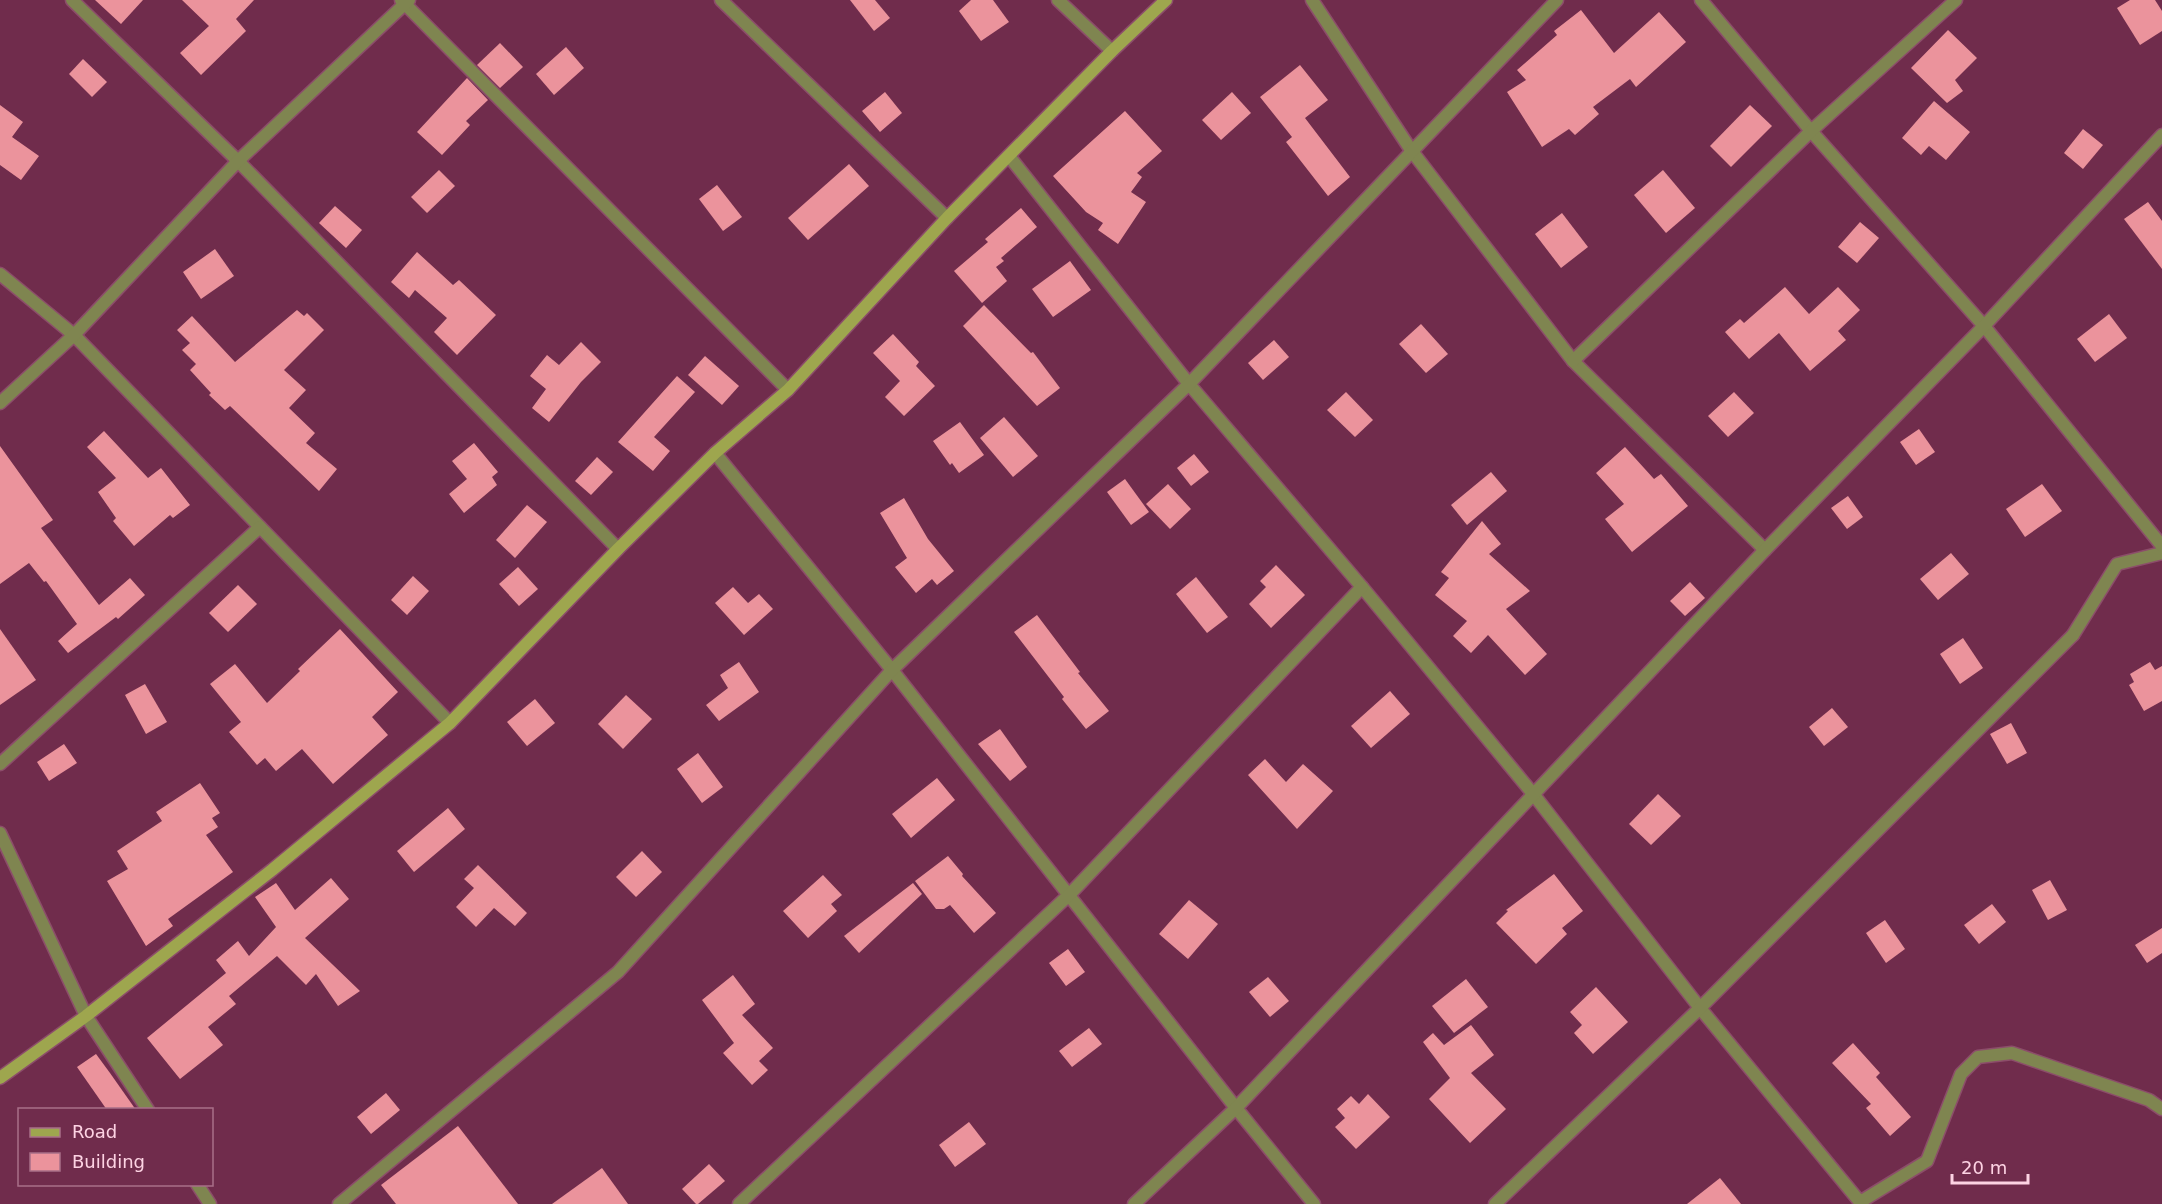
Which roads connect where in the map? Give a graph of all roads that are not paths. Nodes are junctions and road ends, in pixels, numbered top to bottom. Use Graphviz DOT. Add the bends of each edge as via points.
graph roads {
  1 [pos="72,0"];
  2 [pos="721,0"];
  3 [pos="1058,0"];
  4 [pos="1166,0"];
  5 [pos="1312,0"];
  6 [pos="1557,0"];
  7 [pos="1701,0"];
  8 [pos="1956,0"];
  9 [pos="405,1"];
  10 [pos="1112,51"];
  11 [pos="1811,130"];
  12 [pos="2162,135"];
  13 [pos="1411,150"];
  14 [pos="1009,156"];
  15 [pos="238,161"];
  16 [pos="947,218"];
  17 [pos="0,274"];
  18 [pos="1984,326"];
  19 [pos="74,334"];
  20 [pos="1573,361"];
  21 [pos="1189,384"];
  22 [pos="788,390"];
  23 [pos="0,403"];
  24 [pos="715,453"];
  25 [pos="261,527"];
  26 [pos="2162,546"];
  27 [pos="618,549"];
  28 [pos="1765,550"];
  29 [pos="2162,553"];
  30 [pos="1362,587"];
  31 [pos="892,670"];
  32 [pos="450,723"];
  33 [pos="0,764"];
  34 [pos="1534,795"];
  35 [pos="0,833"];
  36 [pos="1070,894"];
  37 [pos="1700,1008"];
  38 [pos="86,1016"];
  39 [pos="0,1078"];
  40 [pos="147,1108"];
  41 [pos="1236,1108"];
  42 [pos="2162,1109"];
  43 [pos="198,1186"];
  44 [pos="210,1204"];
  45 [pos="339,1204"];
  46 [pos="739,1204"];
  47 [pos="1134,1204"];
  48 [pos="1314,1204"];
  49 [pos="1495,1204"];
  1 -- 15 [label="street"];
  2 -- 16 [label="street"];
  3 -- 10 [label="street"];
  4 -- 10 [label="main road"];
  5 -- 13 [label="street"];
  6 -- 13 [label="street"];
  7 -- 11 [label="street"];
  8 -- 11 [label="street"];
  9 -- 15 [label="street"];
  9 -- 22 [label="street"];
  10 -- 14 [label="main road"];
  11 -- 18 [label="street"];
  11 -- 20 [label="street"];
  12 -- 18 [label="street"];
  13 -- 20 [label="street"];
  13 -- 21 [label="street"];
  14 -- 16 [label="main road"];
  14 -- 21 [label="street"];
  15 -- 19 [label="street"];
  15 -- 27 [label="street"];
  16 -- 22 [label="main road"];
  17 -- 19 [label="street"];
  18 -- 26 [label="street"];
  18 -- 28 [label="street"];
  19 -- 23 [label="street"];
  19 -- 25 [label="street"];
  20 -- 28 [label="street"];
  21 -- 30 [label="street"];
  21 -- 31 [label="street"];
  22 -- 24 [label="main road"];
  24 -- 27 [label="main road"];
  24 -- 31 [label="street"];
  25 -- 32 [label="street"];
  25 -- 33 [label="street"];
  27 -- 32 [label="main road"];
  28 -- 34 [label="street"];
  29 -- 37 [label="street" via="2118,564 2073,635"];
  30 -- 34 [label="street"];
  30 -- 36 [label="street"];
  31 -- 36 [label="street"];
  31 -- 45 [label="street" via="618,972"];
  32 -- 38 [label="main road"];
  34 -- 37 [label="street"];
  34 -- 41 [label="street"];
  35 -- 38 [label="street"];
  36 -- 41 [label="street"];
  36 -- 46 [label="street"];
  37 -- 42 [label="street" via="1860,1203 1927,1161 1961,1074 1978,1057 2012,1053 2149,1100"];
  37 -- 49 [label="street"];
  38 -- 39 [label="main road"];
  38 -- 40 [label="street"];
  41 -- 47 [label="street"];
  41 -- 48 [label="street"];
  43 -- 44 [label="street"];
}
